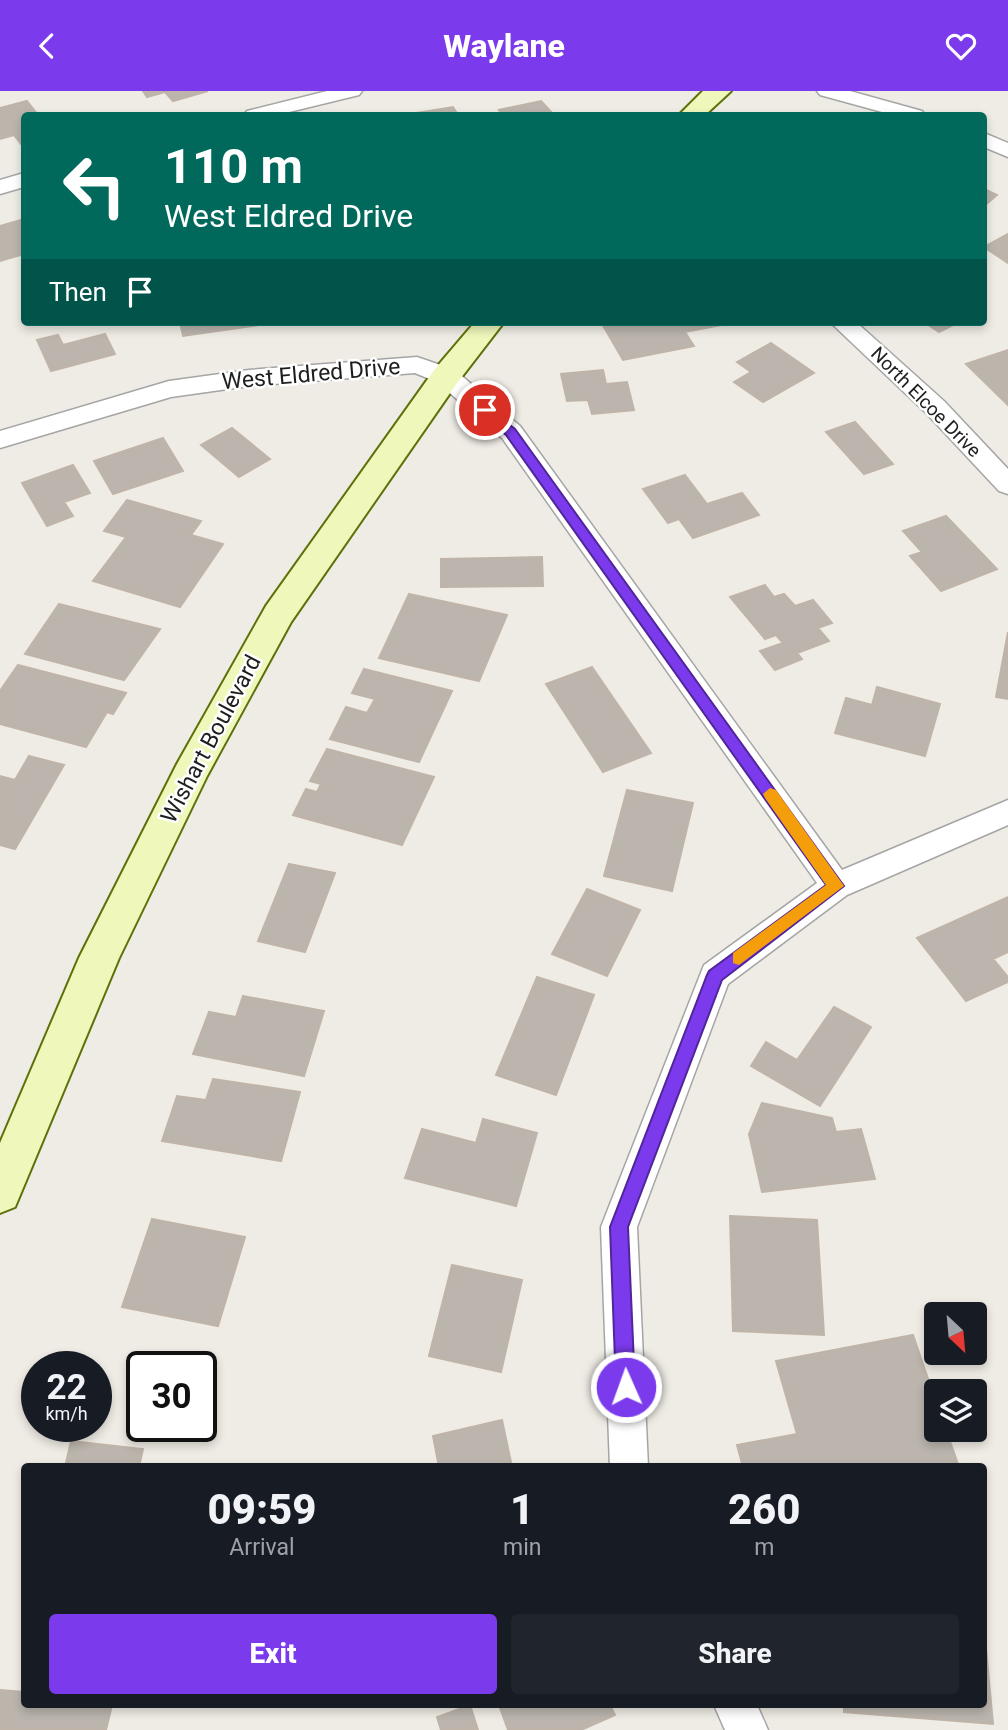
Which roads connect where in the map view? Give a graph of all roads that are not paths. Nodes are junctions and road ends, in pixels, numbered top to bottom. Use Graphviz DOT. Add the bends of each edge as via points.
graph roads {
  1 [pos="352,91"];
  2 [pos="718,91"];
  3 [pos="827,91"];
  4 [pos="266,112"];
  5 [pos="694,112"];
  6 [pos="904,112"];
  7 [pos="987,140"];
  8 [pos="1008,151"];
  9 [pos="21,181"];
  10 [pos="0,187"];
  11 [pos="487,326"];
  12 [pos="846,326"];
  13 [pos="446,376"];
  14 [pos="0,440"];
  15 [pos="1008,485"];
  16 [pos="1008,812"];
  17 [pos="836,886"];
  18 [pos="0,1193"];
  19 [pos="629,1463"];
  20 [pos="736,1708"];
  21 [pos="747,1730"];
  1 -- 4 [label="street"];
  2 -- 5 [label="street"];
  3 -- 6 [label="street"];
  7 -- 8 [label="street"];
  9 -- 10 [label="street"];
  11 -- 13 [label="street, Wishart Boulevard"];
  12 -- 15 [label="street, North Elcoe Drive" via="935,407"];
  13 -- 14 [label="street, West Eldred Drive" via="417,365 212,382 136,398"];
  13 -- 17 [label="street, West Eldred Drive" via="511,432"];
  13 -- 18 [label="street, Wishart Boulevard" via="278,615 190,774 99,958"];
  16 -- 17 [label="street"];
  17 -- 19 [label="street" via="715,975 619,1227"];
  20 -- 21 [label="street"];
}
